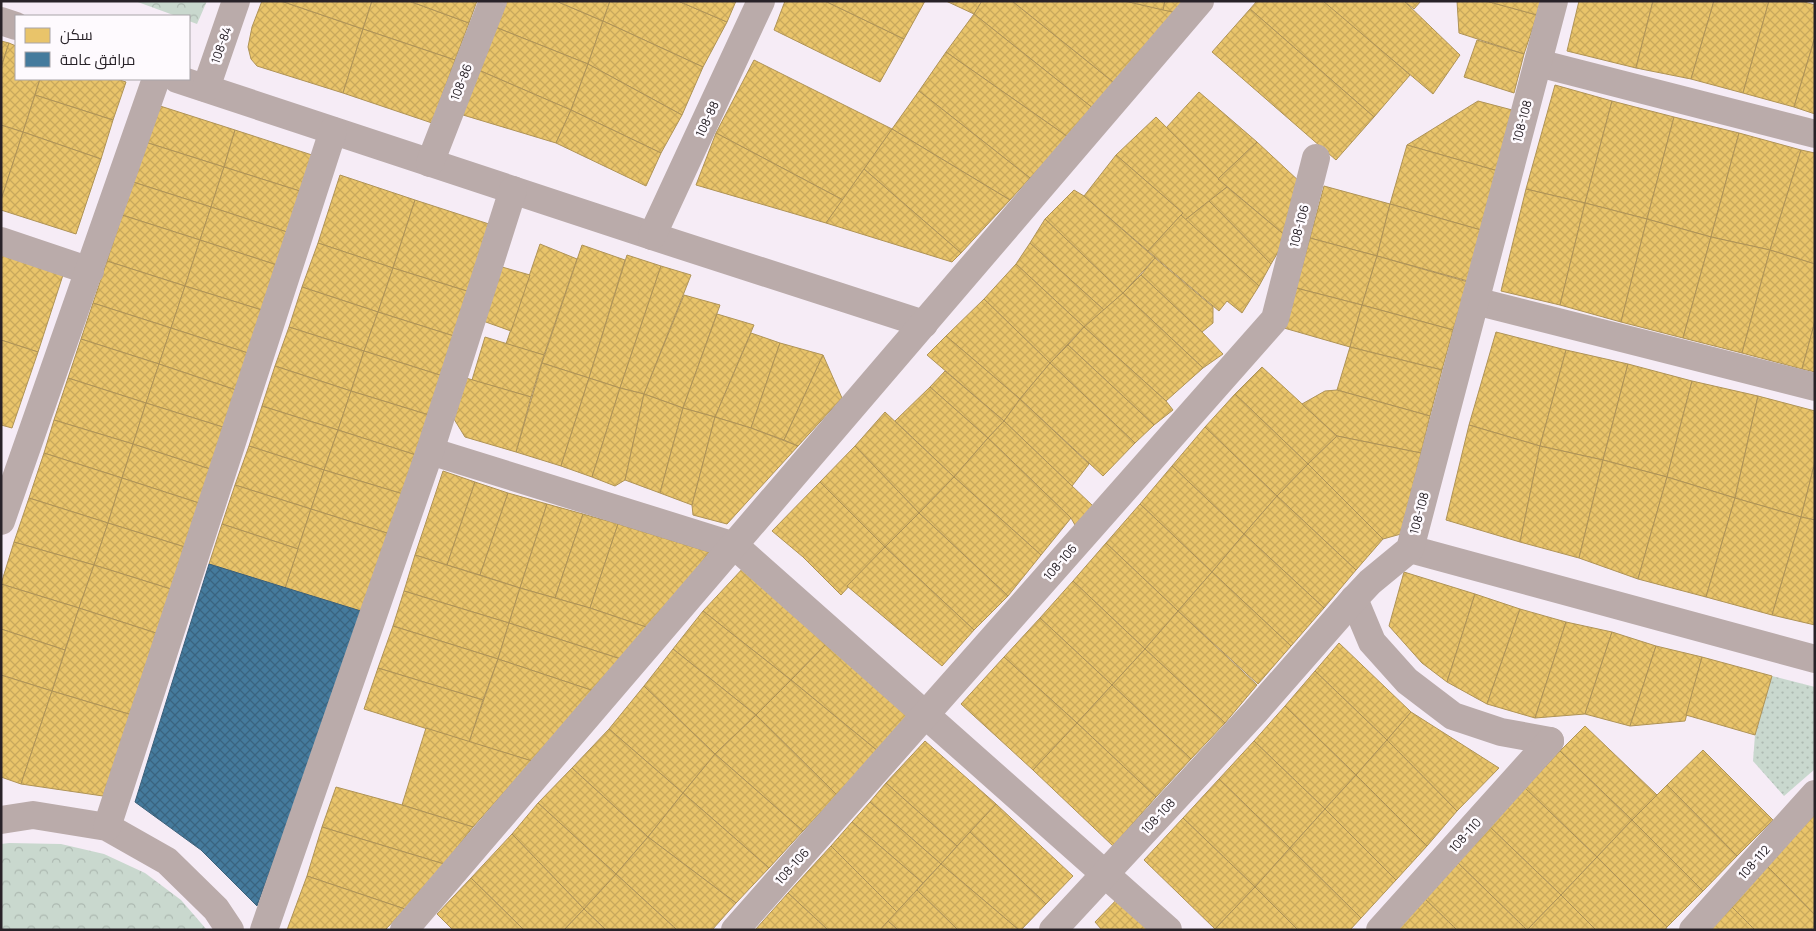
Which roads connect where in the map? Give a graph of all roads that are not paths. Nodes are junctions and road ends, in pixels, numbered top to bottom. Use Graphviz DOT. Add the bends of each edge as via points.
graph roads {
  1 [pos="236,1"];
  2 [pos="493,1"];
  3 [pos="761,1"];
  4 [pos="1200,1"];
  5 [pos="1554,1"];
  6 [pos="1,21"];
  7 [pos="15,26"];
  8 [pos="1538,63"];
  9 [pos="156,80"];
  10 [pos="180,80"];
  11 [pos="206,88"];
  12 [pos="333,131"];
  13 [pos="1815,134"];
  14 [pos="1316,158"];
  15 [pos="430,163"];
  16 [pos="513,190"];
  17 [pos="652,236"];
  18 [pos="1,241"];
  19 [pos="90,271"];
  20 [pos="1475,301"];
  21 [pos="924,324"];
  22 [pos="1815,387"];
  23 [pos="430,451"];
  24 [pos="12,453"];
  25 [pos="1,521"];
  26 [pos="734,546"];
  27 [pos="1410,549"];
  28 [pos="1354,599"];
  29 [pos="1815,659"];
  30 [pos="926,715"];
  31 [pos="1815,794"];
  32 [pos="1,820"];
  33 [pos="107,827"];
  34 [pos="1104,873"];
  35 [pos="230,930"];
  36 [pos="264,930"];
  37 [pos="404,930"];
  38 [pos="735,930"];
  39 [pos="1053,930"];
  40 [pos="1168,930"];
  41 [pos="1380,930"];
  42 [pos="1693,930"];
  1 -- 11 [label="street, 108-84"];
  2 -- 15 [label="street, 108-86"];
  3 -- 17 [label="street, 108-88"];
  4 -- 21 [label="street"];
  5 -- 8 [label="street, 108-108"];
  6 -- 7 [label="street"];
  8 -- 13 [label="street"];
  8 -- 20 [label="street, 108-108"];
  9 -- 19 [label="street"];
  10 -- 11 [label="street"];
  11 -- 12 [label="street"];
  12 -- 15 [label="street"];
  12 -- 33 [label="street"];
  14 -- 30 [label="street, 108-106" via="1275,318"];
  15 -- 16 [label="street"];
  16 -- 17 [label="street"];
  16 -- 23 [label="street"];
  17 -- 21 [label="street"];
  18 -- 19 [label="street"];
  19 -- 24 [label="street"];
  20 -- 22 [label="street"];
  20 -- 27 [label="street, 108-108"];
  21 -- 26 [label="street"];
  23 -- 26 [label="street"];
  23 -- 36 [label="street"];
  24 -- 25 [label="street"];
  26 -- 30 [label="street"];
  26 -- 37 [label="street"];
  27 -- 28 [label="street, 108-108"];
  27 -- 29 [label="street"];
  28 -- 34 [label="street, 108-108" via="1255,712"];
  28 -- 41 [label="street, 108-110" via="1372,642 1407,680 1453,716 1501,732 1550,741"];
  30 -- 34 [label="street"];
  30 -- 38 [label="street, 108-106"];
  31 -- 42 [label="street, 108-112"];
  32 -- 33 [label="street" via="33,815"];
  33 -- 35 [label="street" via="167,861 216,909"];
  34 -- 39 [label="street, 108-108"];
  34 -- 40 [label="street"];
}
